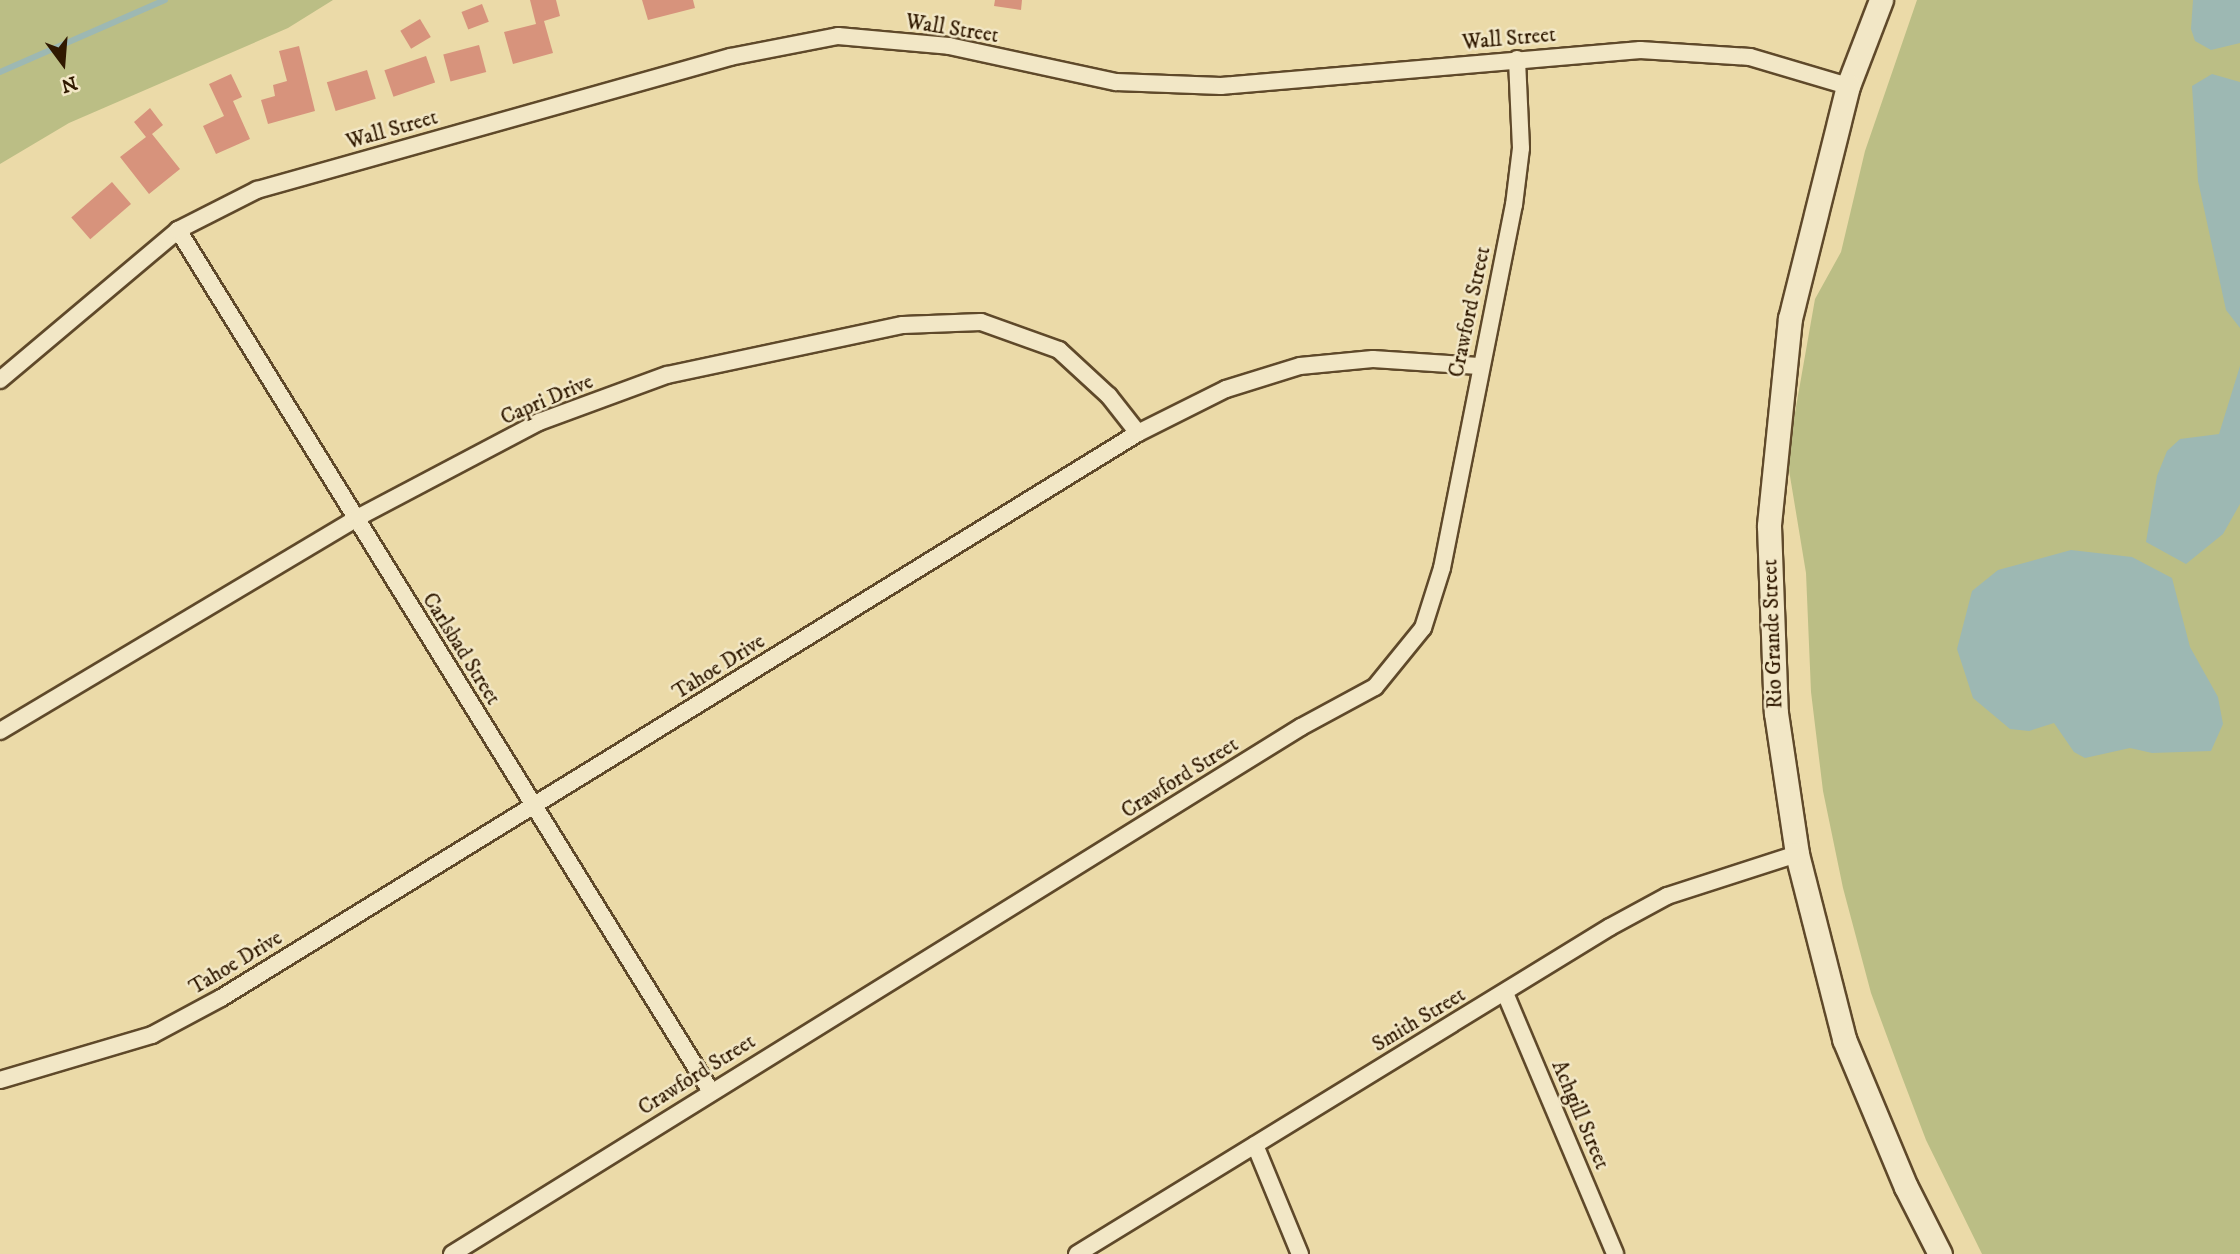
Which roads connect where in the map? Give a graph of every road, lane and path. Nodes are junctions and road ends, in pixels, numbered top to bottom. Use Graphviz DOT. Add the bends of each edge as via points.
graph roads {
  1 [pos="1881,0"];
  2 [pos="1517,59"];
  3 [pos="1848,86"];
  4 [pos="178,230"];
  5 [pos="1479,366"];
  6 [pos="0,380"];
  7 [pos="1138,433"];
  8 [pos="355,519"];
  9 [pos="0,731"];
  10 [pos="534,806"];
  11 [pos="1797,854"];
  12 [pos="1505,993"];
  13 [pos="0,1080"];
  14 [pos="710,1090"];
  15 [pos="1255,1145"];
  16 [pos="452,1254"];
  17 [pos="1077,1254"];
  18 [pos="1300,1254"];
  19 [pos="1615,1254"];
  20 [pos="1940,1254"];
  1 -- 3 [label="street, Rio Grande Street"];
  2 -- 3 [label="street, Wall Street" via="1640,50 1750,57"];
  2 -- 4 [label="street, Wall Street" via="1221,86 1116,82 949,46 838,36 730,57 257,190"];
  2 -- 5 [label="street, Crawford Street" via="1521,148 1514,205"];
  3 -- 11 [label="street, Rio Grande Street" via="1790,318 1769,526 1776,713"];
  4 -- 6 [label="street, Wall Street"];
  4 -- 8 [label="street, Carlsbad Street"];
  5 -- 7 [label="street, Tahoe Drive" via="1373,359 1300,366 1226,389"];
  5 -- 14 [label="street, Crawford Street" via="1441,568 1423,628 1375,687 1301,727"];
  7 -- 8 [label="street, Capri Drive" via="1109,396 1059,350 981,322 903,325 667,375 539,422"];
  7 -- 10 [label="street, Tahoe Drive"];
  8 -- 9 [label="street, Capri Drive"];
  8 -- 10 [label="street, Carlsbad Street"];
  10 -- 13 [label="street, Tahoe Drive" via="221,999 152,1034"];
  10 -- 14 [label="street, Carlsbad Street"];
  11 -- 12 [label="street, Smith Street" via="1667,896"];
  11 -- 20 [label="street, Rio Grande Street" via="1844,1039 1906,1187"];
  12 -- 15 [label="street, Smith Street"];
  12 -- 19 [label="street, Achgill Street"];
  14 -- 16 [label="street, Crawford Street"];
  15 -- 17 [label="street, Smith Street"];
  15 -- 18 [label="street"];
}
